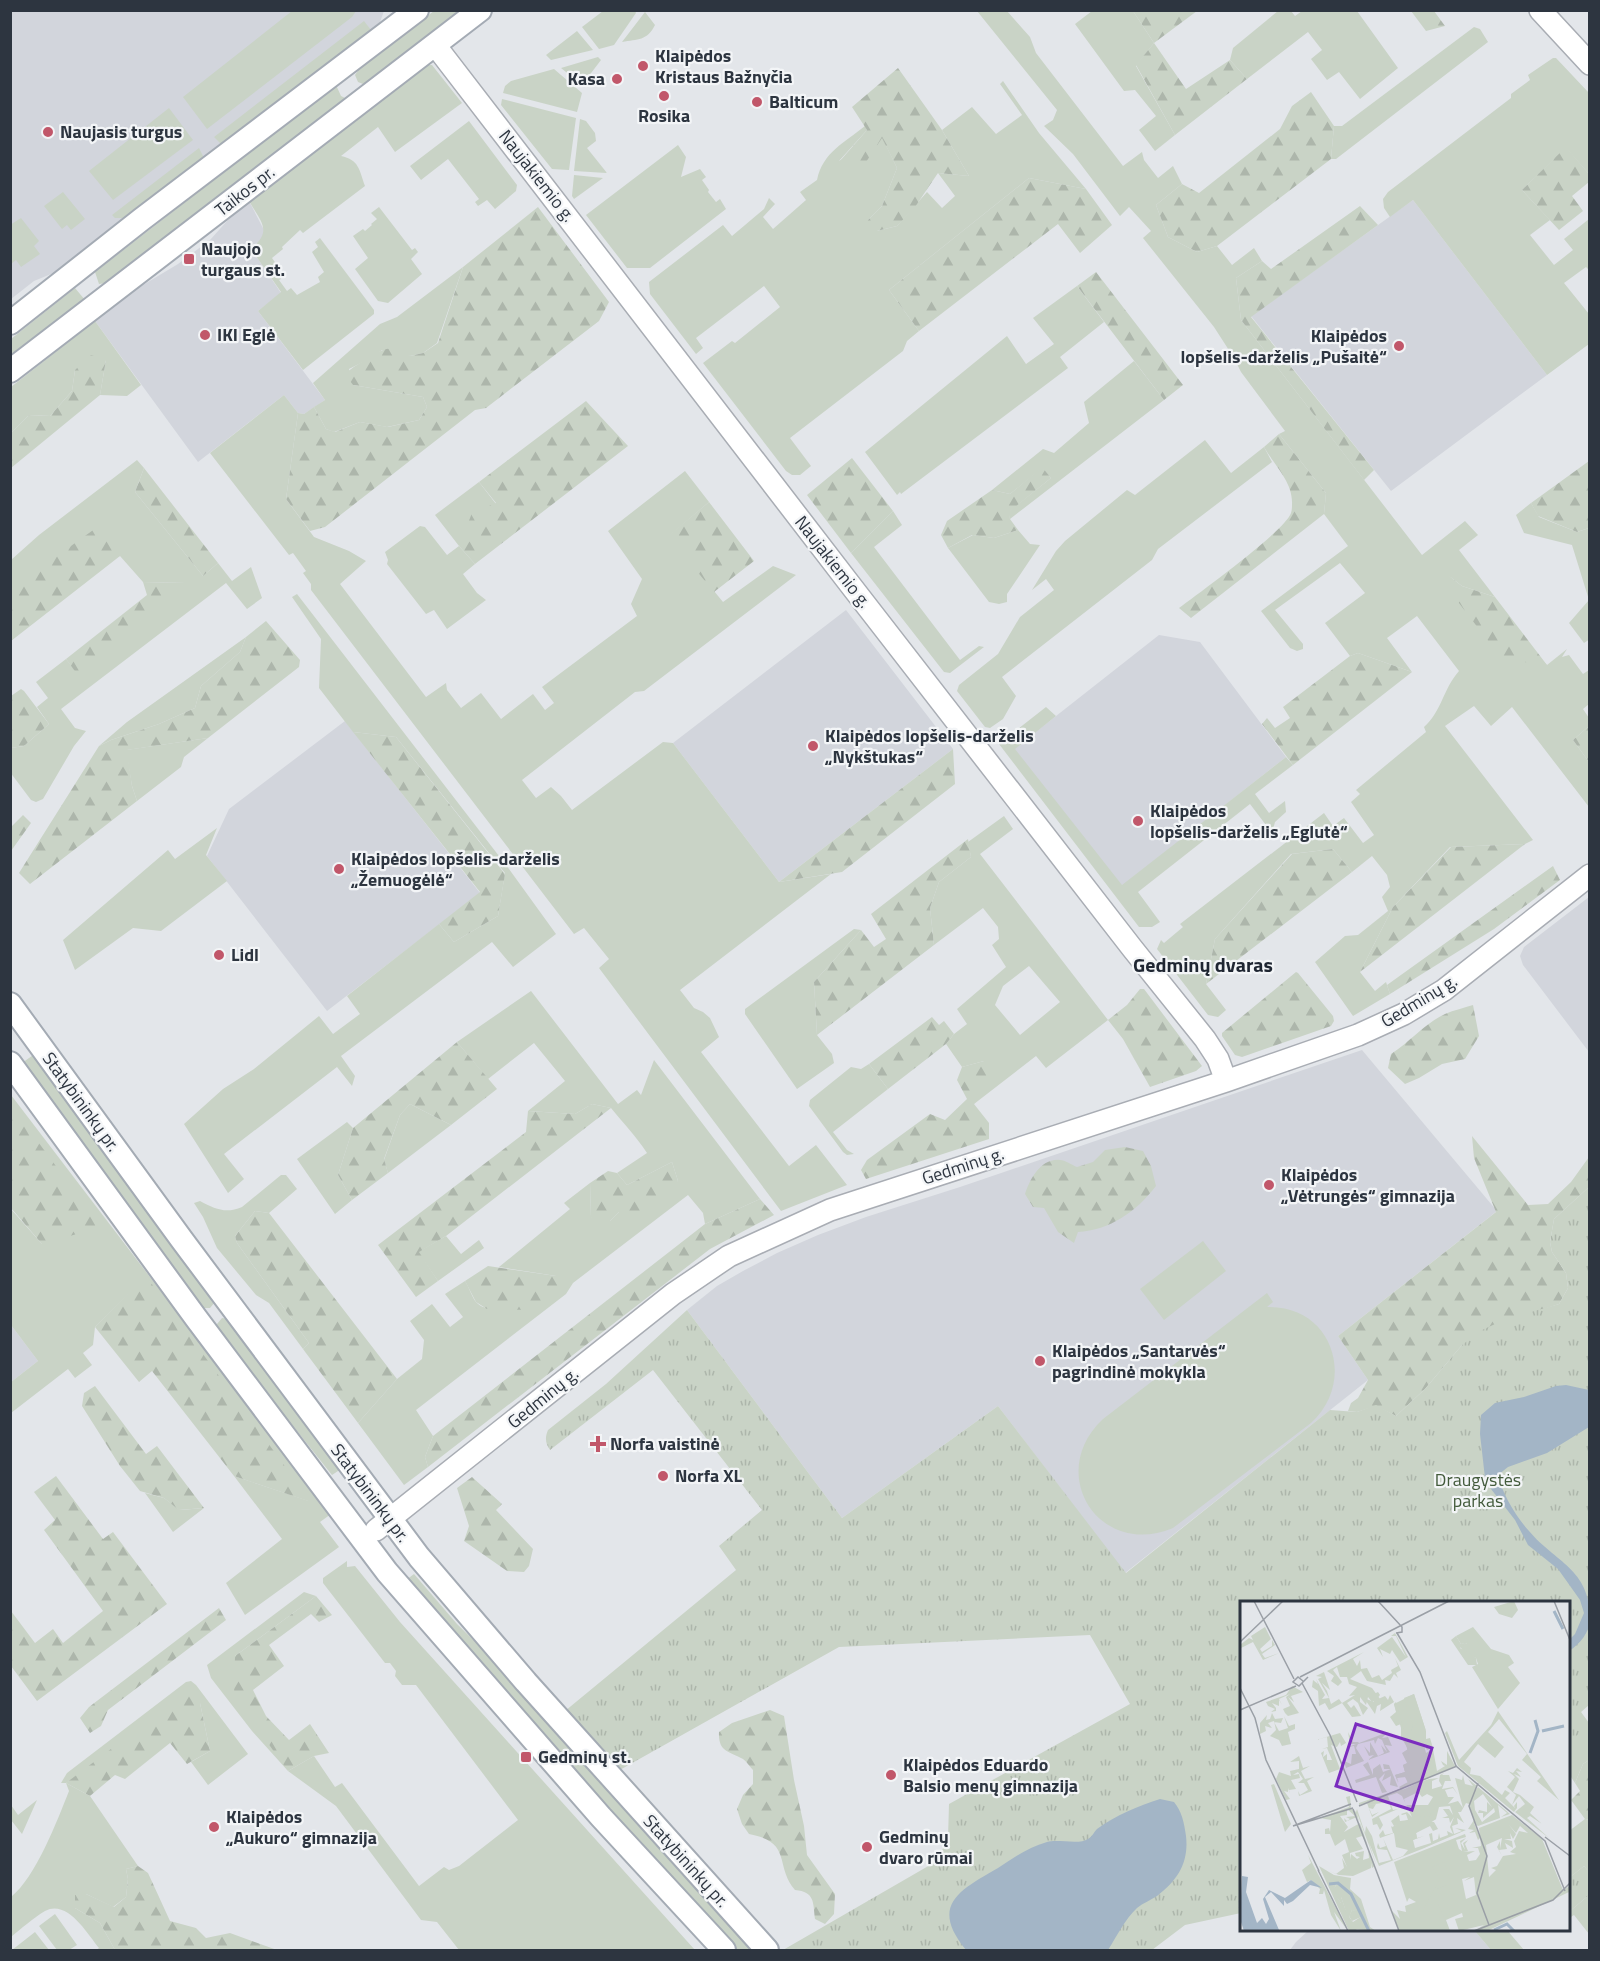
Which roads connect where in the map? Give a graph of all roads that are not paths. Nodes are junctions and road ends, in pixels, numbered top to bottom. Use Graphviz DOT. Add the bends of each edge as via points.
graph roads {
  1 [pos="480,10"];
  2 [pos="1540,10"];
  3 [pos="412,12"];
  4 [pos="435,45"];
  5 [pos="353,60"];
  6 [pos="1590,64"];
  7 [pos="376,91"];
  8 [pos="10,323"];
  9 [pos="10,371"];
  10 [pos="1590,875"];
  11 [pos="10,1005"];
  12 [pos="10,1063"];
  13 [pos="1226,1081"];
  14 [pos="224,1297"];
  15 [pos="196,1318"];
  16 [pos="382,1525"];
  17 [pos="724,1950"];
  18 [pos="767,1950"];
  1 -- 4 [label="main road, Taikos pr."];
  2 -- 6 [label="street"];
  3 -- 5 [label="main road"];
  4 -- 7 [label="main road, Taikos pr."];
  4 -- 13 [label="street, Naujakiemio g." via="1205,1039"];
  5 -- 7 [label="main road" via="348,79 351,88 357,92"];
  5 -- 8 [label="main road"];
  7 -- 9 [label="main road, Taikos pr."];
  10 -- 13 [label="street, Gedminų g." via="1444,990 1404,1014 1358,1035"];
  11 -- 14 [label="main road, Statybininkų pr."];
  12 -- 15 [label="main road, Statybininkų pr."];
  13 -- 16 [label="street, Gedminų g." via="830,1210 729,1256 673,1294"];
  14 -- 15 [label="main road" via="215,1313"];
  14 -- 16 [label="main road, Statybininkų pr."];
  15 -- 17 [label="main road, Statybininkų pr." via="387,1572 601,1817"];
  16 -- 18 [label="main road, Statybininkų pr."];
}
